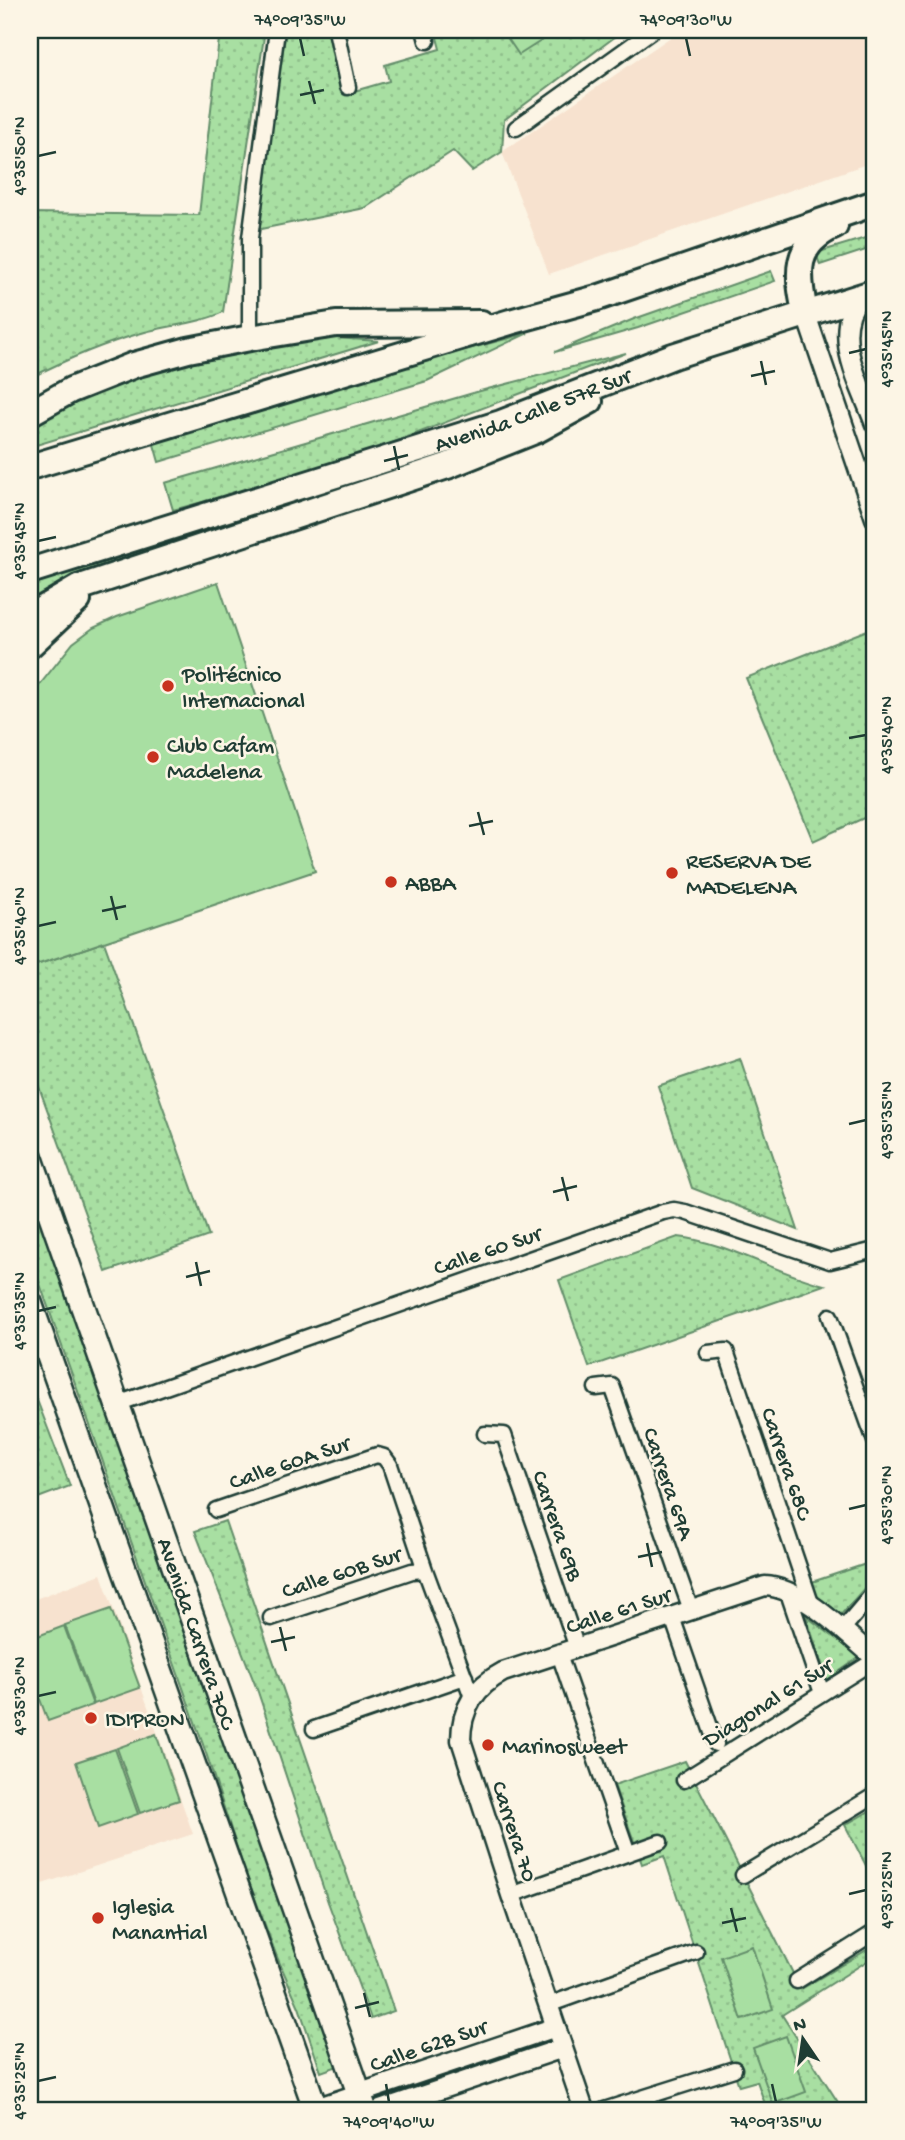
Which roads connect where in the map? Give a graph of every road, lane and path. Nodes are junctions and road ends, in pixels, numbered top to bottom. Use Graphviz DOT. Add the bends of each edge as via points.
graph roads {
  1 [pos="277,30"];
  2 [pos="336,30"];
  3 [pos="653,30"];
  4 [pos="348,87"];
  5 [pos="516,128"];
  6 [pos="875,203"];
  7 [pos="875,213"];
  8 [pos="868,294"];
  9 [pos="805,312"];
  10 [pos="510,322"];
  11 [pos="250,338"];
  12 [pos="673,356"];
  13 [pos="30,413"];
  14 [pos="875,424"];
  15 [pos="30,467"];
  16 [pos="875,518"];
  17 [pos="30,570"];
  18 [pos="112,576"];
  19 [pos="30,616"];
  20 [pos="30,645"];
  21 [pos="30,1156"];
  22 [pos="875,1250"];
  23 [pos="30,1303"];
  24 [pos="830,1316"];
  25 [pos="708,1353"];
  26 [pos="596,1388"];
  27 [pos="117,1404"];
  28 [pos="485,1434"];
  29 [pos="875,1441"];
  30 [pos="216,1510"];
  31 [pos="425,1570"];
  32 [pos="788,1590"];
  33 [pos="875,1591"];
  34 [pos="812,1606"];
  35 [pos="691,1610"];
  36 [pos="672,1617"];
  37 [pos="271,1618"];
  38 [pos="842,1630"];
  39 [pos="577,1648"];
  40 [pos="559,1654"];
  41 [pos="875,1659"];
  42 [pos="465,1677"];
  43 [pos="822,1693"];
  44 [pos="472,1697"];
  45 [pos="313,1729"];
  46 [pos="716,1744"];
  47 [pos="684,1780"];
  48 [pos="875,1796"];
  49 [pos="660,1842"];
  50 [pos="628,1853"];
  51 [pos="743,1875"];
  52 [pos="511,1895"];
  53 [pos="875,1932"];
  54 [pos="696,1952"];
  55 [pos="797,1981"];
  56 [pos="548,2005"];
  57 [pos="555,2026"];
  58 [pos="563,2048"];
  59 [pos="734,2069"];
  60 [pos="362,2102"];
  61 [pos="316,2109"];
  62 [pos="380,2110"];
  63 [pos="584,2110"];
  64 [pos="604,2110"];
  1 -- 11 [label="street" via="250,238"];
  2 -- 4 [label="street"];
  3 -- 5 [label="street"];
  6 -- 10 [label="highway" via="597,299"];
  7 -- 9 [label="highway" via="825,230 806,249 799,283"];
  8 -- 9 [label="highway, Avenida Calle 57R Sur"];
  8 -- 14 [label="street" via="849,314 847,339"];
  9 -- 12 [label="highway, Avenida Calle 57R Sur"];
  9 -- 16 [label="street"];
  10 -- 11 [label="highway" via="336,324"];
  10 -- 15 [label="highway"];
  11 -- 13 [label="highway" via="134,365 71,390"];
  12 -- 17 [label="highway, Avenida Calle 57R Sur" via="501,423"];
  12 -- 18 [label="highway" via="498,447"];
  18 -- 19 [label="highway" via="69,592"];
  18 -- 20 [label="highway" via="64,611"];
  21 -- 27 [label="main road, Avenida Carrera 70C"];
  22 -- 27 [label="street, Calle 60 Sur" via="830,1261 685,1212 663,1212"];
  23 -- 61 [label="main road, Avenida Carrera 70C"];
  24 -- 29 [label="street"];
  25 -- 34 [label="street, Carrera 68C" via="726,1351"];
  26 -- 35 [label="street, Carrera 69A" via="612,1387"];
  27 -- 60 [label="main road, Avenida Carrera 70C"];
  28 -- 39 [label="street, Carrera 69B" via="504,1435"];
  30 -- 31 [label="street, Calle 60A Sur" via="377,1455 384,1457"];
  31 -- 37 [label="street, Calle 60B Sur"];
  31 -- 42 [label="street"];
  32 -- 34 [label="street"];
  32 -- 35 [label="street, Calle 61 Sur" via="765,1586"];
  32 -- 43 [label="street"];
  33 -- 38 [label="street"];
  34 -- 38 [label="street"];
  35 -- 36 [label="street, Calle 61 Sur"];
  36 -- 39 [label="street, Calle 61 Sur"];
  36 -- 46 [label="street"];
  38 -- 41 [label="street"];
  39 -- 40 [label="street, Calle 61 Sur"];
  40 -- 44 [label="street, Calle 61 Sur" via="503,1672"];
  40 -- 50 [label="street"];
  41 -- 43 [label="street, Diagonal 61 Sur"];
  42 -- 44 [label="street"];
  42 -- 45 [label="street"];
  43 -- 47 [label="street, Diagonal 61 Sur"];
  44 -- 52 [label="street, Carrera 70" via="461,1740"];
  48 -- 51 [label="street"];
  49 -- 50 [label="street"];
  50 -- 52 [label="street"];
  52 -- 56 [label="street, Carrera 70"];
  53 -- 55 [label="street"];
  54 -- 56 [label="street"];
  56 -- 57 [label="street, Carrera 70"];
  57 -- 58 [label="street, Carrera 70"];
  57 -- 60 [label="street, Calle 62B Sur"];
  58 -- 62 [label="street, Calle 62B Sur"];
  58 -- 63 [label="street, Carrera 70"];
  59 -- 64 [label="street"];
  60 -- 61 [label="street, Calle 62B Sur"];
}
